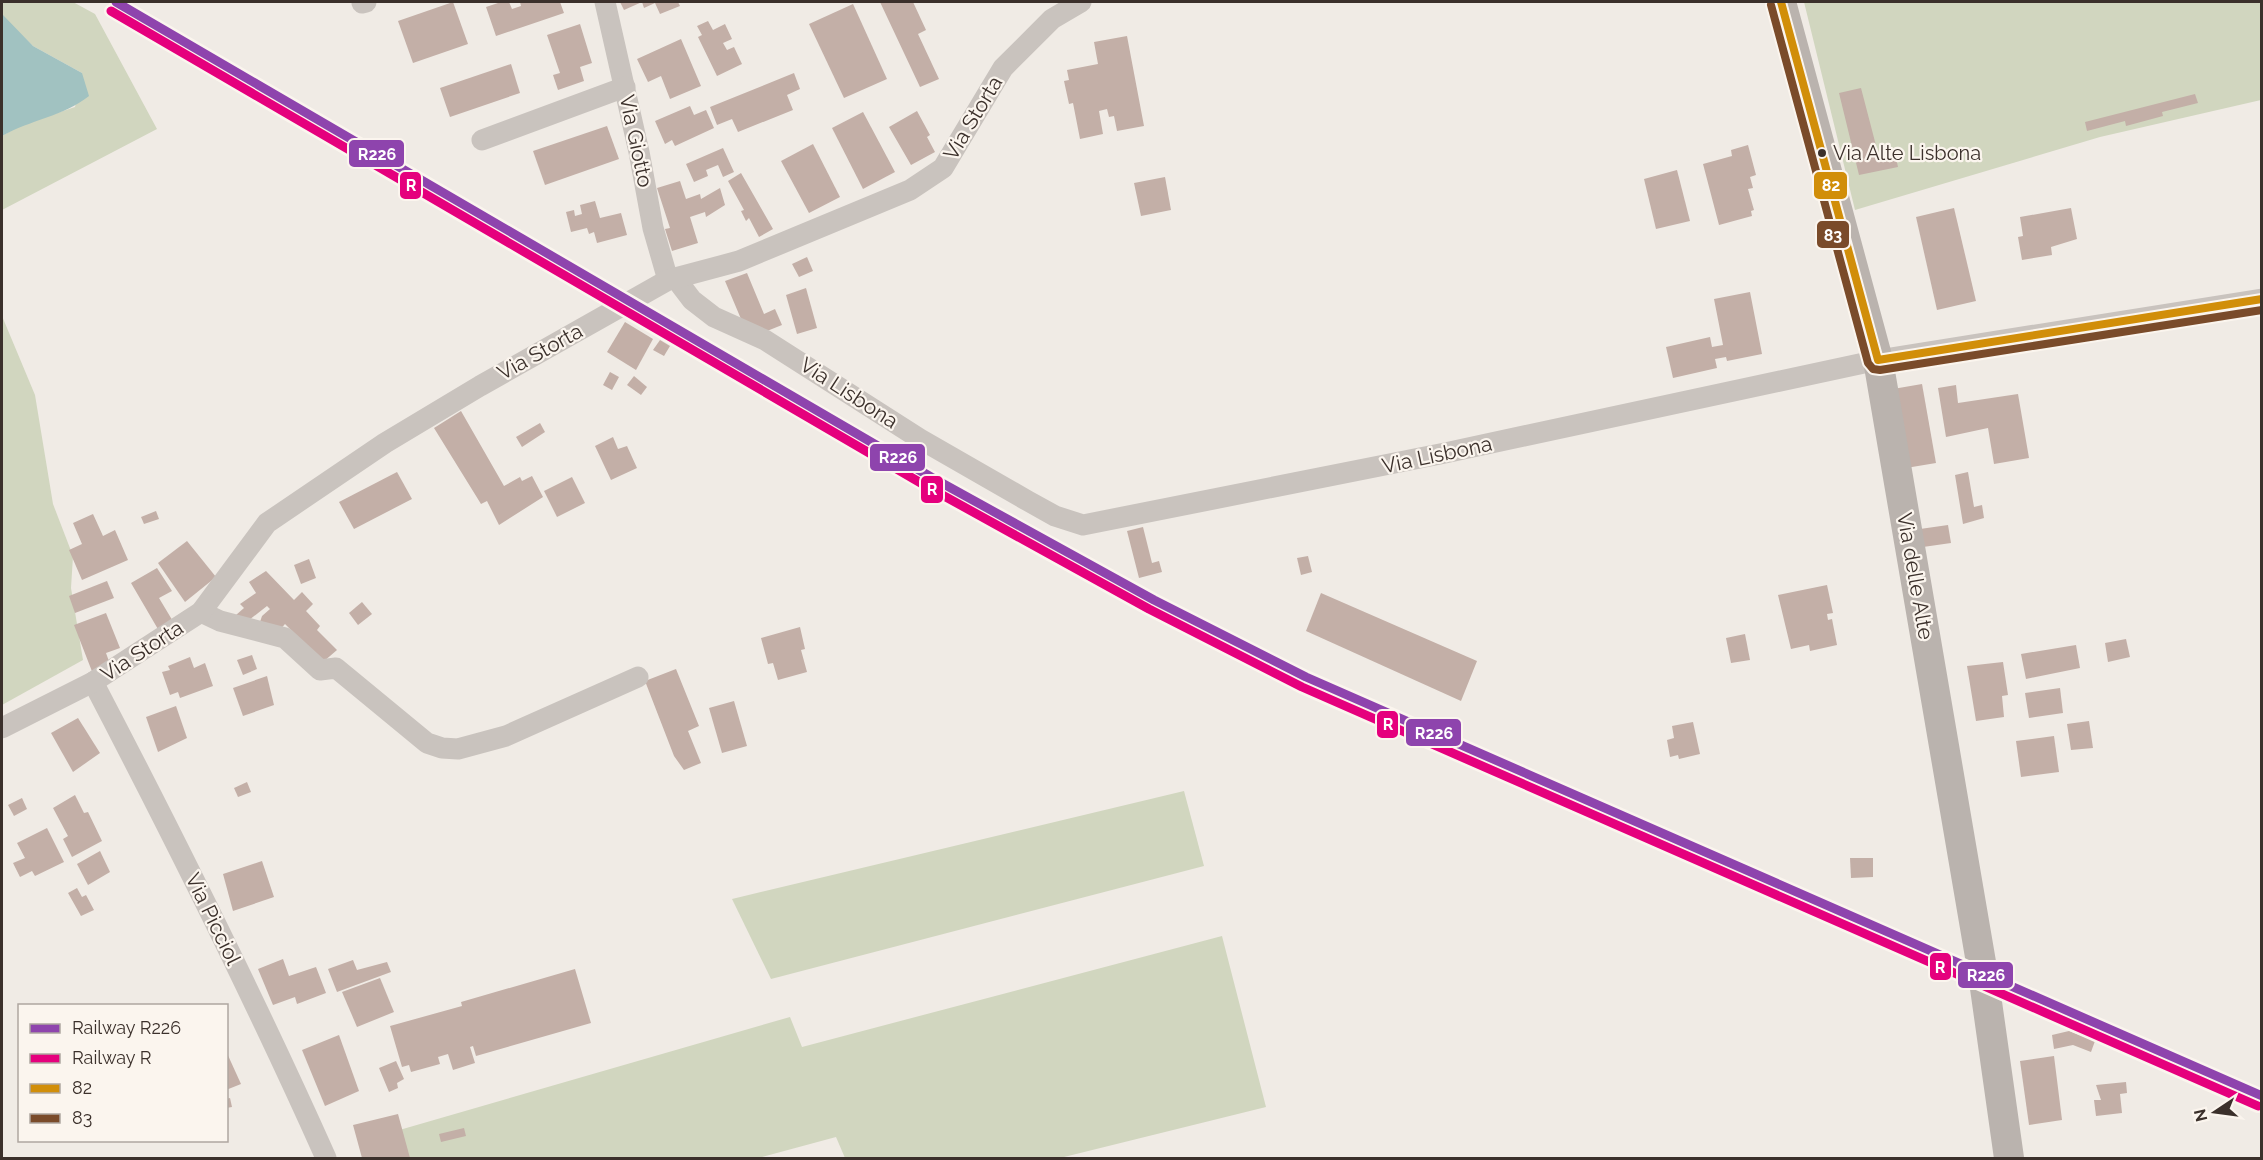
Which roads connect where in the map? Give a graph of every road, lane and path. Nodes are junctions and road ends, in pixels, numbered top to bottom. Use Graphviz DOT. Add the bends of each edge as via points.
graph roads {
  1 [pos="605,2"];
  2 [pos="1080,2"];
  3 [pos="1782,2"];
  4 [pos="1048,10"];
  5 [pos="625,87"];
  6 [pos="482,140"];
  7 [pos="672,280"];
  8 [pos="2262,299"];
  9 [pos="1878,360"];
  10 [pos="201,612"];
  11 [pos="638,677"];
  12 [pos="93,682"];
  13 [pos="2,728"];
  14 [pos="326,1158"];
  15 [pos="2009,1158"];
  1 -- 5 [label="street, Via Giotto"];
  2 -- 4 [label="street, Via Storta"];
  3 -- 9 [label="street, Via delle Alte"];
  4 -- 7 [label="street, Via Storta" via="1003,68 943,168 910,190 832,224 739,261"];
  5 -- 6 [label="street"];
  5 -- 7 [label="street, Via Giotto" via="653,228"];
  7 -- 9 [label="street, Via Lisbona" via="714,316 765,340 920,439 1055,516 1083,525"];
  7 -- 10 [label="street, Via Storta" via="480,386 385,443 267,523"];
  8 -- 9 [label="street, Via Lisbona"];
  9 -- 15 [label="street, Via delle Alte" via="1983,974"];
  10 -- 11 [label="street" via="285,638 320,670 336,668 428,742 442,748 458,749 506,736"];
  10 -- 12 [label="street, Via Storta"];
  12 -- 13 [label="street, Via Storta"];
  12 -- 14 [label="street, Via Picciol" via="239,972"];
}
